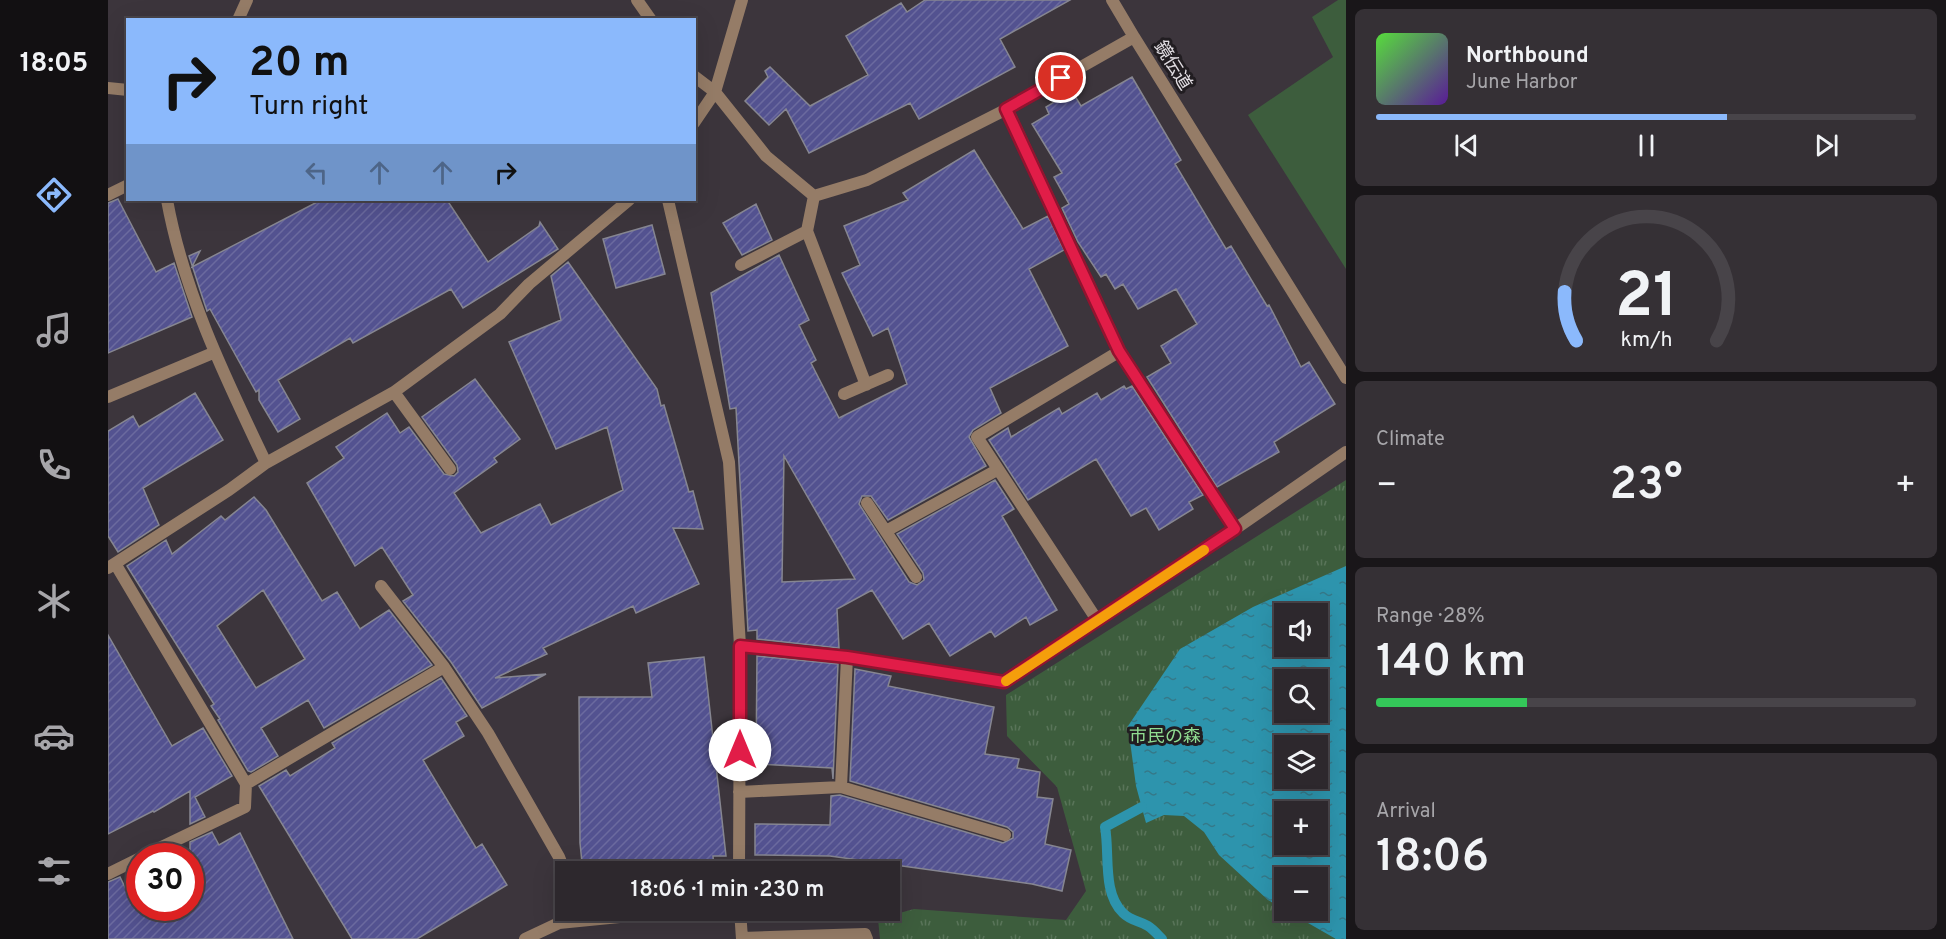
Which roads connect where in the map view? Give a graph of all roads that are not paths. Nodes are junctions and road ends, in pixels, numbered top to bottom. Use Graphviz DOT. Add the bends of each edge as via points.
graph roads {
  1 [pos="248,0"];
  2 [pos="637,0"];
  3 [pos="742,0"];
  4 [pos="1112,0"];
  5 [pos="239,18"];
  6 [pos="650,18"];
  7 [pos="1134,37"];
  8 [pos="696,78"];
  9 [pos="108,88"];
  10 [pos="126,90"];
  11 [pos="715,93"];
  12 [pos="1006,109"];
  13 [pos="696,120"];
  14 [pos="126,186"];
  15 [pos="108,195"];
  16 [pos="814,196"];
  17 [pos="167,201"];
  18 [pos="628,201"];
  19 [pos="668,201"];
  20 [pos="807,231"];
  21 [pos="741,265"];
  22 [pos="1119,351"];
  23 [pos="213,353"];
  24 [pos="888,375"];
  25 [pos="1346,378"];
  26 [pos="866,385"];
  27 [pos="394,392"];
  28 [pos="844,394"];
  29 [pos="108,397"];
  30 [pos="1346,452"];
  31 [pos="266,463"];
  32 [pos="450,469"];
  33 [pos="997,470"];
  34 [pos="867,503"];
  35 [pos="1235,529"];
  36 [pos="886,531"];
  37 [pos="112,567"];
  38 [pos="916,577"];
  39 [pos="381,586"];
  40 [pos="1097,620"];
  41 [pos="740,646"];
  42 [pos="847,657"];
  43 [pos="444,667"];
  44 [pos="246,784"];
  45 [pos="842,787"];
  46 [pos="739,792"];
  47 [pos="1005,835"];
  48 [pos="170,843"];
  49 [pos="561,861"];
  50 [pos="739,861"];
  51 [pos="126,865"];
  52 [pos="108,874"];
  53 [pos="566,921"];
  54 [pos="741,921"];
  55 [pos="525,939"];
  56 [pos="742,939"];
  57 [pos="867,939"];
  1 -- 5 [label="street"];
  2 -- 6 [label="street"];
  3 -- 11 [label="street"];
  4 -- 7 [label="street"];
  7 -- 12 [label="street, 鏡伝道"];
  7 -- 25 [label="street, 鏡伝道"];
  8 -- 11 [label="street"];
  9 -- 10 [label="street"];
  11 -- 13 [label="street"];
  11 -- 16 [label="street" via="766,156"];
  12 -- 16 [label="street, 鏡伝道" via="867,180"];
  12 -- 22 [label="street"];
  14 -- 15 [label="street"];
  16 -- 20 [label="street"];
  17 -- 23 [label="street" via="176,247"];
  18 -- 27 [label="street" via="529,284 500,314"];
  19 -- 41 [label="street" via="729,462"];
  20 -- 21 [label="street"];
  20 -- 26 [label="street"];
  22 -- 33 [label="street" via="977,437"];
  22 -- 35 [label="street"];
  23 -- 29 [label="street"];
  23 -- 31 [label="street"];
  24 -- 26 [label="street"];
  26 -- 28 [label="street"];
  27 -- 31 [label="street"];
  27 -- 32 [label="street"];
  30 -- 35 [label="street"];
  31 -- 37 [label="street"];
  33 -- 36 [label="street"];
  33 -- 40 [label="street"];
  34 -- 36 [label="street"];
  35 -- 40 [label="street"];
  36 -- 38 [label="street"];
  37 -- 44 [label="street"];
  39 -- 43 [label="street"];
  40 -- 42 [label="street" via="1024,676 1004,682"];
  41 -- 42 [label="street"];
  41 -- 46 [label="street"];
  42 -- 45 [label="street"];
  43 -- 44 [label="street"];
  43 -- 49 [label="street" via="488,733"];
  44 -- 48 [label="street" via="245,807"];
  45 -- 46 [label="street"];
  45 -- 47 [label="street"];
  46 -- 50 [label="street"];
  51 -- 52 [label="street"];
  53 -- 55 [label="street"];
  54 -- 56 [label="street"];
  56 -- 57 [label="street" via="846,933 865,934"];
}
